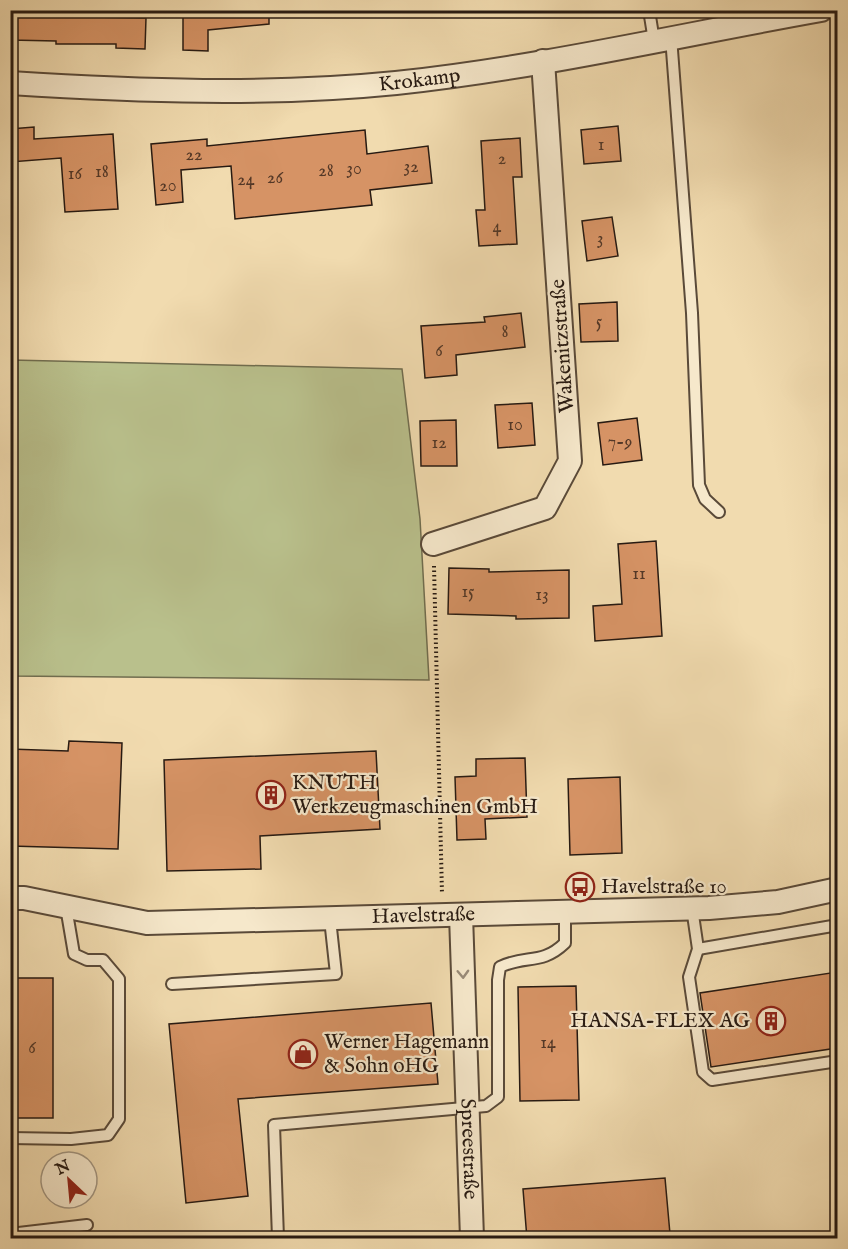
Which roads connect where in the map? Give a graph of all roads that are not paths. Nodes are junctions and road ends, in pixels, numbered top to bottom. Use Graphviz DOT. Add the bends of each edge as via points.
graph roads {
  1 [pos="649,10"];
  2 [pos="820,10"];
  3 [pos="663,39"];
  4 [pos="543,61"];
  5 [pos="10,83"];
  6 [pos="719,512"];
  7 [pos="434,544"];
  8 [pos="837,889"];
  9 [pos="10,898"];
  10 [pos="66,907"];
  11 [pos="692,908"];
  12 [pos="565,912"];
  13 [pos="452,916"];
  14 [pos="330,919"];
  15 [pos="837,925"];
  16 [pos="698,949"];
  17 [pos="172,984"];
  18 [pos="837,1061"];
  19 [pos="468,1106"];
  20 [pos="10,1138"];
  21 [pos="87,1225"];
  22 [pos="10,1234"];
  23 [pos="278,1239"];
  24 [pos="472,1239"];
  1 -- 3 [label="lane"];
  2 -- 3 [label="street, Krokamp"];
  3 -- 4 [label="street, Krokamp"];
  3 -- 6 [label="lane" via="692,313 699,485 705,499"];
  4 -- 5 [label="street, Krokamp" via="396,83 279,90 151,91"];
  4 -- 7 [label="street, Wakenitzstraße" via="570,461 545,508"];
  8 -- 11 [label="street, Havelstraße" via="778,902"];
  9 -- 10 [label="street, Havelstraße"];
  10 -- 14 [label="street, Havelstraße" via="147,923"];
  10 -- 20 [label="lane" via="74,954 87,960 103,960 118,979 118,1119 108,1135"];
  11 -- 12 [label="street, Havelstraße"];
  11 -- 16 [label="lane"];
  12 -- 13 [label="street, Havelstraße"];
  12 -- 19 [label="lane" via="565,943 553,955 500,967 498,1096 486,1106"];
  13 -- 14 [label="street, Havelstraße"];
  13 -- 19 [label="street, Spreestraße, one-way"];
  14 -- 17 [label="lane" via="336,974"];
  15 -- 16 [label="lane"];
  16 -- 18 [label="lane" via="689,977 703,1072 712,1080"];
  19 -- 23 [label="lane" via="274,1125"];
  19 -- 24 [label="street, Spreestraße"];
  21 -- 22 [label="lane"];
}
